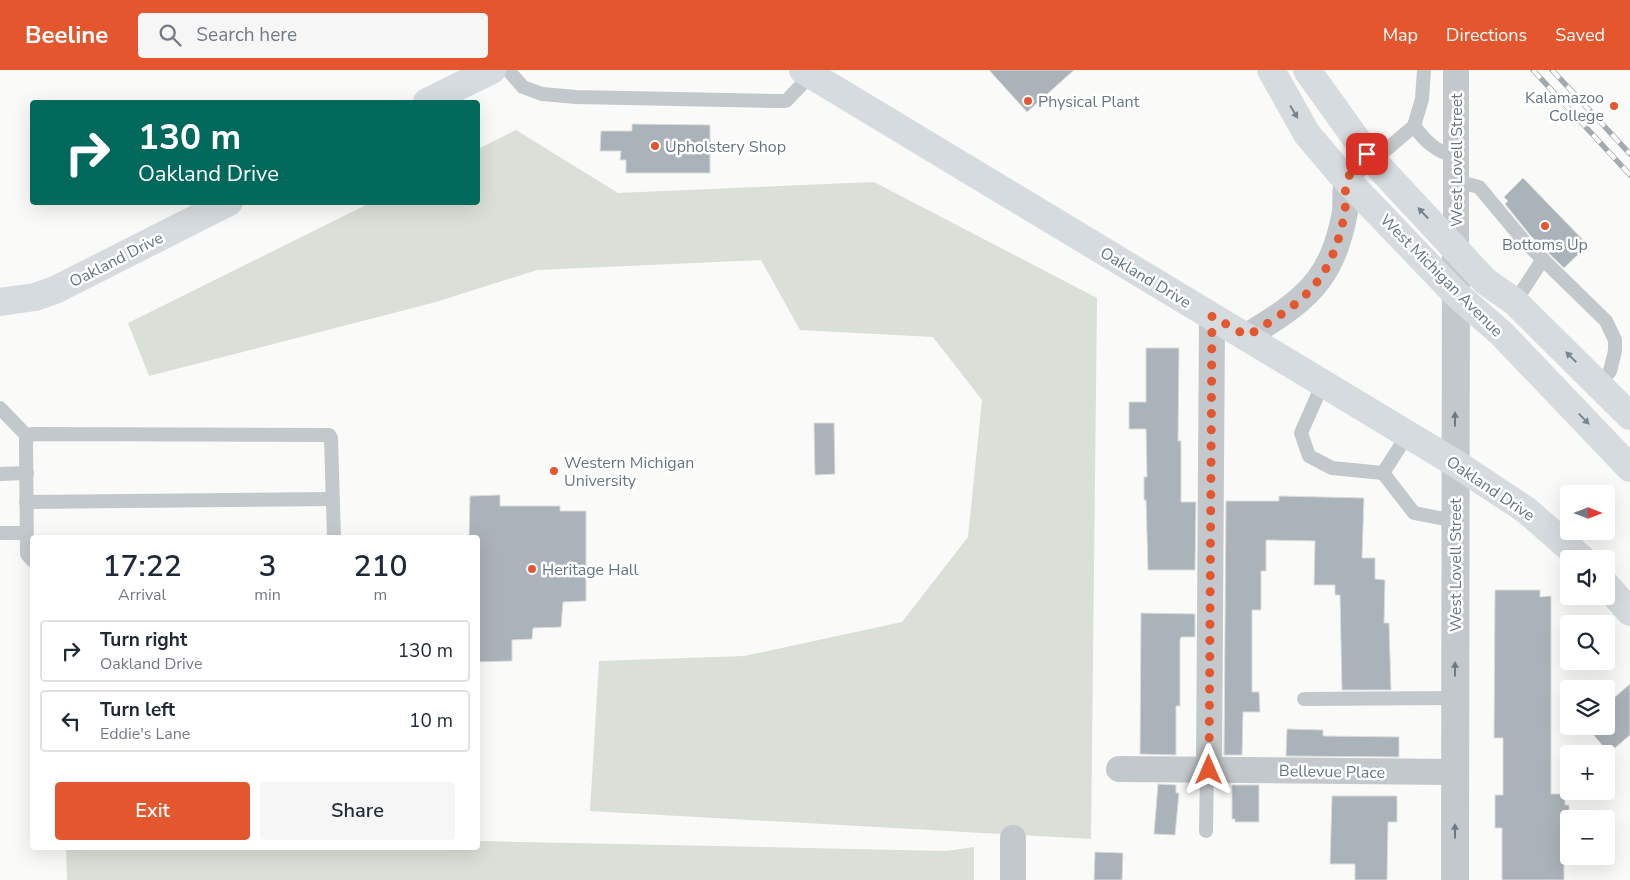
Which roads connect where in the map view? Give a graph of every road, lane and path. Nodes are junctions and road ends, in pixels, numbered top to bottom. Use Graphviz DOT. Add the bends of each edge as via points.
graph roads {
  1 [pos="492,70"];
  2 [pos="508,70"];
  3 [pos="1270,70"];
  4 [pos="1307,70"];
  5 [pos="1424,70"];
  6 [pos="1456,70"];
  7 [pos="807,72"];
  8 [pos="431,100"];
  9 [pos="1414,126"];
  10 [pos="1455,156"];
  11 [pos="1370,157"];
  12 [pos="1347,180"];
  13 [pos="1455,181"];
  14 [pos="222,205"];
  15 [pos="1456,248"];
  16 [pos="1543,259"];
  17 [pos="1456,293"];
  18 [pos="0,302"];
  19 [pos="1515,302"];
  20 [pos="1212,316"];
  21 [pos="1247,336"];
  22 [pos="1323,383"];
  23 [pos="1599,385"];
  24 [pos="0,408"];
  25 [pos="1630,416"];
  26 [pos="1408,434"];
  27 [pos="28,437"];
  28 [pos="1456,463"];
  29 [pos="1630,468"];
  30 [pos="27,473"];
  31 [pos="1383,473"];
  32 [pos="0,474"];
  33 [pos="333,498"];
  34 [pos="26,502"];
  35 [pos="1455,521"];
  36 [pos="0,533"];
  37 [pos="26,533"];
  38 [pos="334,535"];
  39 [pos="1572,550"];
  40 [pos="30,558"];
  41 [pos="1615,596"];
  42 [pos="1630,612"];
  43 [pos="1455,698"];
  44 [pos="1304,699"];
  45 [pos="1119,769"];
  46 [pos="1208,770"];
  47 [pos="1454,772"];
  48 [pos="1206,831"];
  49 [pos="1014,838"];
  50 [pos="1014,880"];
  51 [pos="1455,880"];
  1 -- 8 [label="main road"];
  2 -- 7 [label="lane" via="523,87 542,94 772,101 786,101"];
  3 -- 12 [label="main road, West Michigan Avenue, one-way" via="1307,134"];
  4 -- 11 [label="main road, West Michigan Avenue"];
  5 -- 9 [label="lane" via="1422,99"];
  6 -- 10 [label="street, West Lovell Street"];
  7 -- 20 [label="main road, Oakland Drive"];
  9 -- 10 [label="lane" via="1429,144"];
  9 -- 11 [label="lane"];
  10 -- 13 [label="street, West Lovell Street"];
  11 -- 12 [label="street"];
  15 -- 11 [label="main road, West Michigan Avenue, one-way"];
  12 -- 17 [label="main road, West Michigan Avenue"];
  12 -- 21 [label="street" via="1345,211 1329,265 1310,293"];
  13 -- 15 [label="street, West Lovell Street"];
  13 -- 16 [label="lane" via="1479,187"];
  14 -- 18 [label="main road, Oakland Drive" via="55,290 35,297"];
  15 -- 17 [label="street, West Lovell Street"];
  15 -- 19 [label="main road, West Michigan Avenue" via="1485,281"];
  16 -- 19 [label="lane"];
  16 -- 23 [label="lane" via="1606,321 1615,340 1614,363"];
  28 -- 17 [label="street, West Lovell Street, one-way"];
  17 -- 29 [label="main road, West Michigan Avenue, one-way" via="1502,334"];
  23 -- 19 [label="main road, West Michigan Avenue, one-way"];
  20 -- 21 [label="main road, Oakland Drive"];
  20 -- 46 [label="street"];
  21 -- 22 [label="main road, Oakland Drive"];
  22 -- 26 [label="main road, Oakland Drive"];
  22 -- 31 [label="lane" via="1301,433 1309,456 1332,468"];
  23 -- 25 [label="main road, West Michigan Avenue"];
  24 -- 27 [label="lane"];
  26 -- 28 [label="main road, Oakland Drive"];
  26 -- 31 [label="lane"];
  27 -- 30 [label="lane"];
  27 -- 33 [label="lane" via="42,434 329,435"];
  28 -- 35 [label="street, West Lovell Street"];
  28 -- 39 [label="main road, Oakland Drive" via="1526,510"];
  30 -- 32 [label="lane"];
  30 -- 34 [label="lane"];
  31 -- 35 [label="lane" via="1414,513"];
  33 -- 34 [label="lane"];
  33 -- 38 [label="lane"];
  34 -- 37 [label="lane"];
  43 -- 35 [label="street, West Lovell Street, one-way"];
  36 -- 37 [label="lane"];
  37 -- 40 [label="lane"];
  41 -- 42 [label="main road"];
  43 -- 44 [label="lane"];
  43 -- 47 [label="street, West Lovell Street"];
  45 -- 46 [label="street, Bellevue Place"];
  46 -- 47 [label="street, Bellevue Place"];
  46 -- 48 [label="lane"];
  51 -- 47 [label="street, West Lovell Street, one-way"];
  49 -- 50 [label="street"];
}
